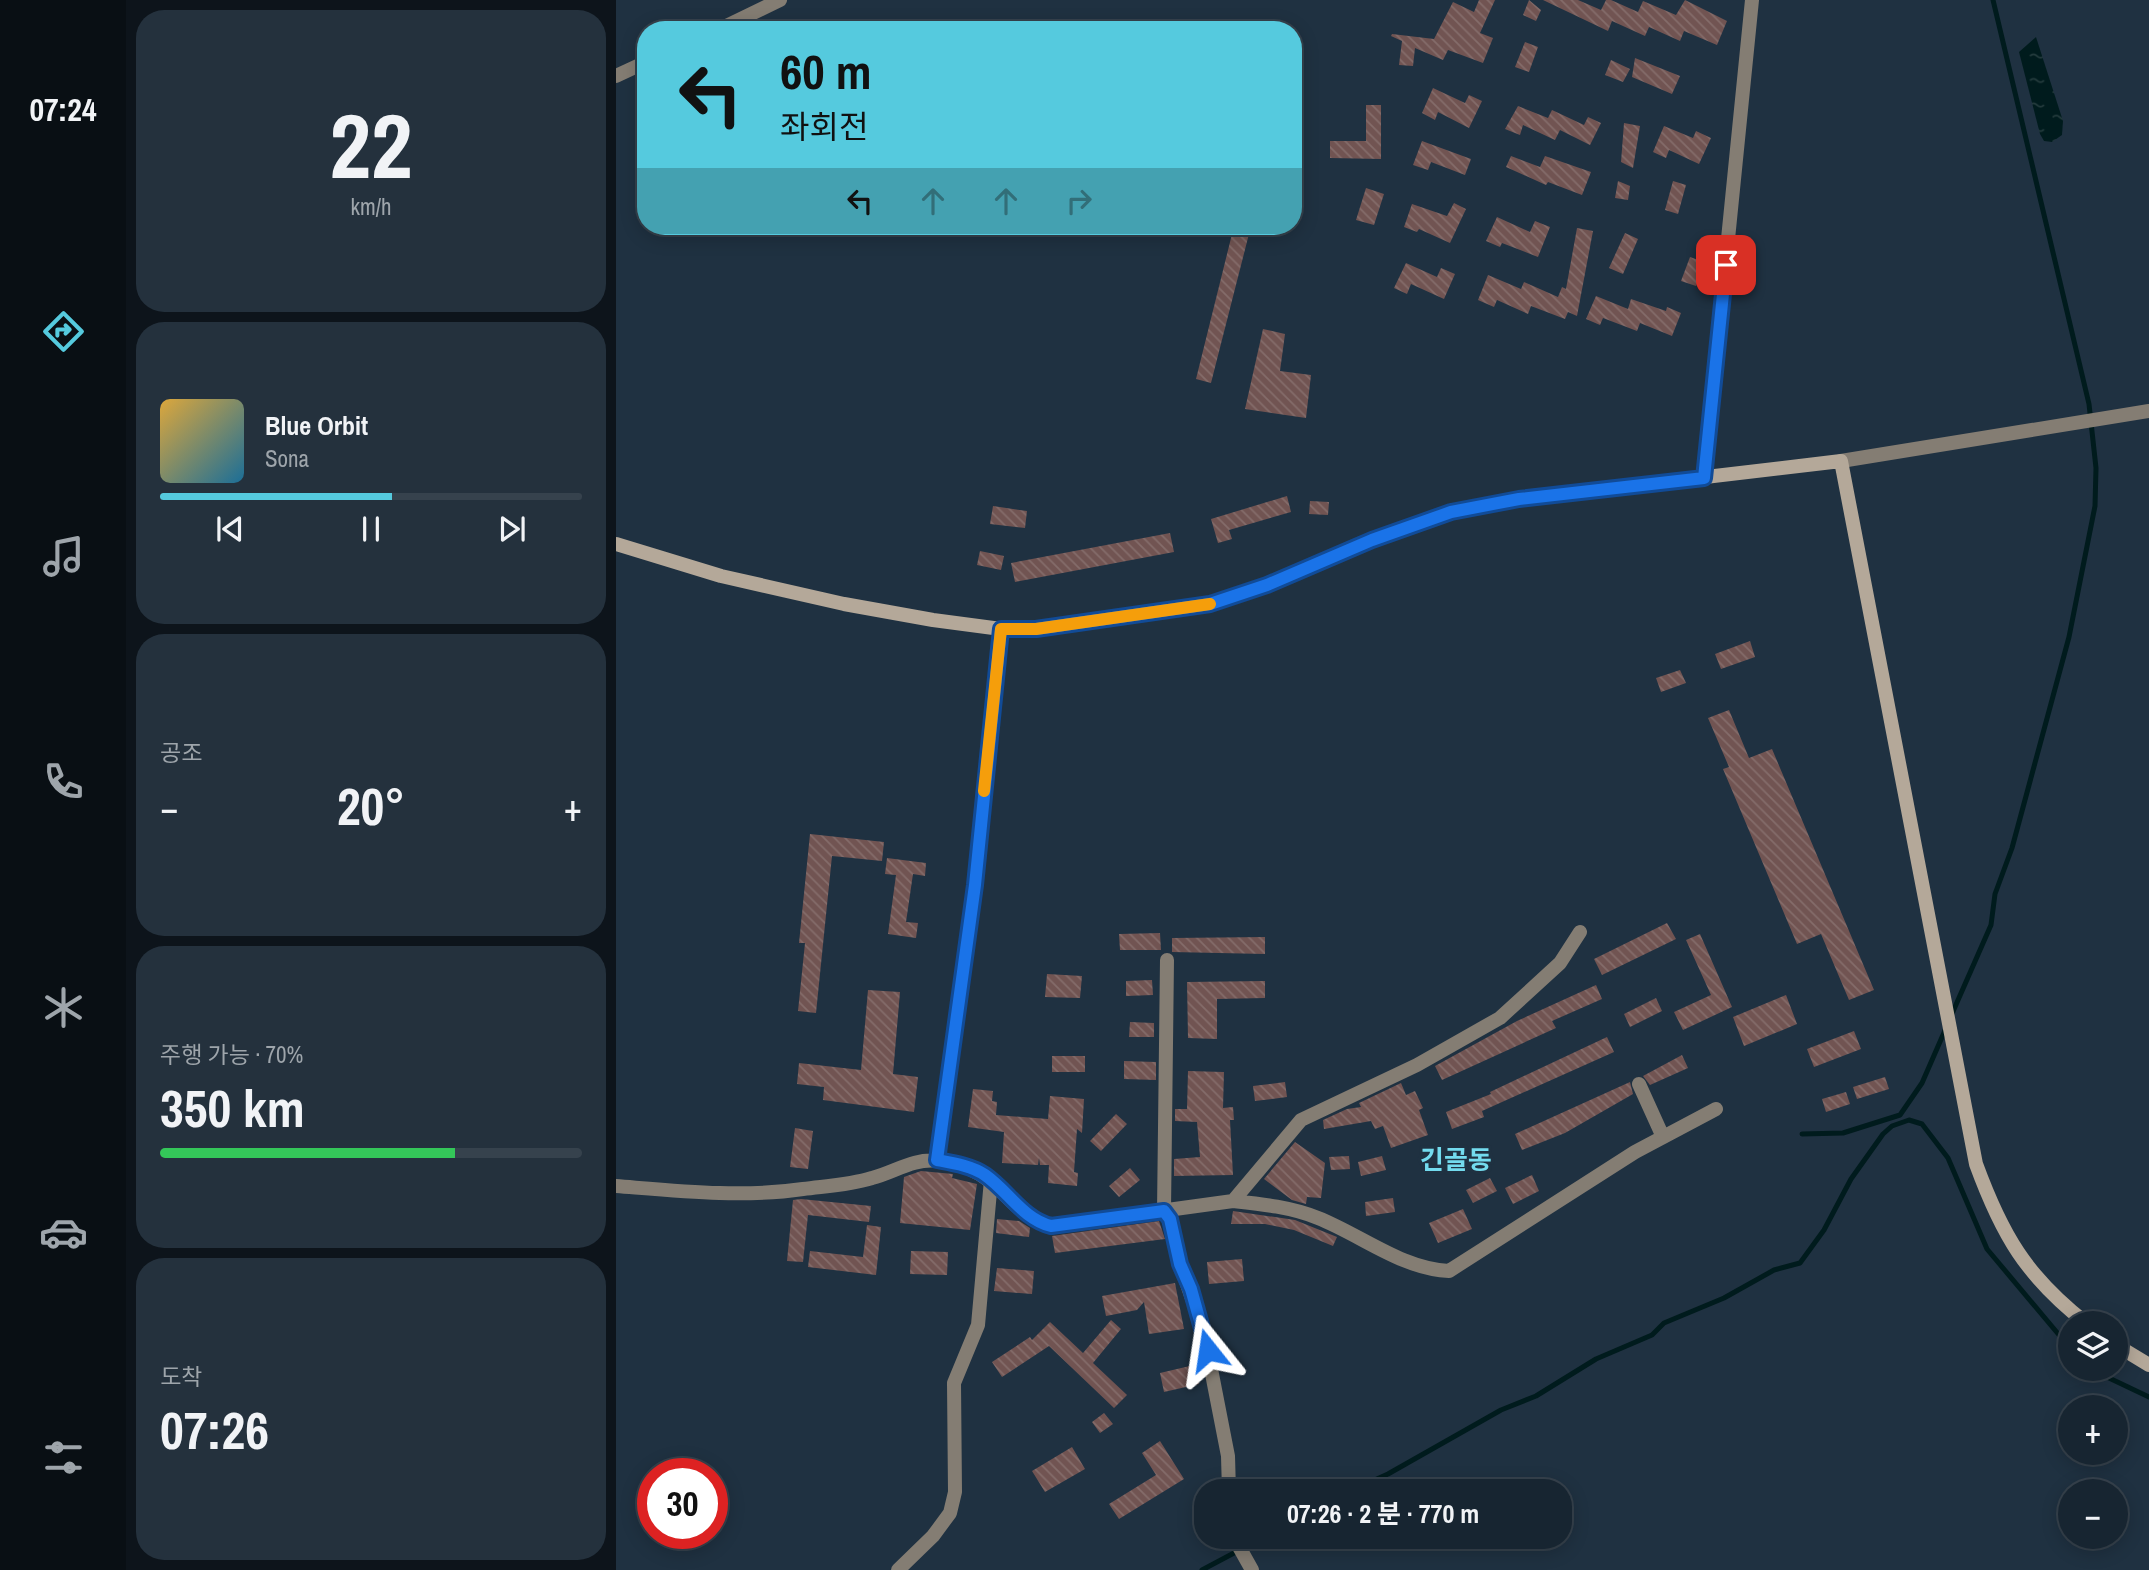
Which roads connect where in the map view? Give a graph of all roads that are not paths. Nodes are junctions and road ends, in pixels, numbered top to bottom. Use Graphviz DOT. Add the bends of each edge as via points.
graph roads {
  1 [pos="780,0"];
  2 [pos="1752,0"];
  3 [pos="737,21"];
  4 [pos="637,66"];
  5 [pos="616,76"];
  6 [pos="2149,411"];
  7 [pos="1841,461"];
  8 [pos="1704,478"];
  9 [pos="616,544"];
  10 [pos="1001,629"];
  11 [pos="1580,932"];
  12 [pos="1167,960"];
  13 [pos="1639,1084"];
  14 [pos="1716,1109"];
  15 [pos="1663,1137"];
  16 [pos="937,1160"];
  17 [pos="991,1180"];
  18 [pos="616,1186"];
  19 [pos="1233,1200"];
  20 [pos="1164,1211"];
  21 [pos="2071,1311"];
  22 [pos="2128,1352"];
  23 [pos="2149,1365"];
  24 [pos="1229,1479"];
  25 [pos="1240,1549"];
  26 [pos="898,1570"];
  27 [pos="1252,1570"];
  1 -- 3 [label="street"];
  2 -- 8 [label="street"];
  4 -- 5 [label="street"];
  6 -- 7 [label="street"];
  7 -- 8 [label="main road"];
  7 -- 21 [label="main road" via="1976,1164 2020,1257"];
  8 -- 10 [label="main road" via="1519,499 1451,512 1210,604 1036,629"];
  9 -- 10 [label="main road" via="720,576 844,604"];
  10 -- 16 [label="street" via="975,885"];
  11 -- 19 [label="street" via="1560,963 1500,1018 1417,1065 1301,1120"];
  12 -- 20 [label="street"];
  13 -- 15 [label="street"];
  14 -- 15 [label="street"];
  15 -- 19 [label="street" via="1449,1271 1399,1258 1317,1217"];
  16 -- 17 [label="street"];
  16 -- 18 [label="street" via="909,1162 870,1179 764,1193"];
  17 -- 20 [label="street" via="1027,1215 1051,1226"];
  17 -- 26 [label="street" via="978,1325 954,1383 955,1492 950,1513"];
  19 -- 20 [label="street"];
  20 -- 24 [label="street" via="1205,1333"];
  22 -- 23 [label="main road"];
  25 -- 27 [label="street"];
}
